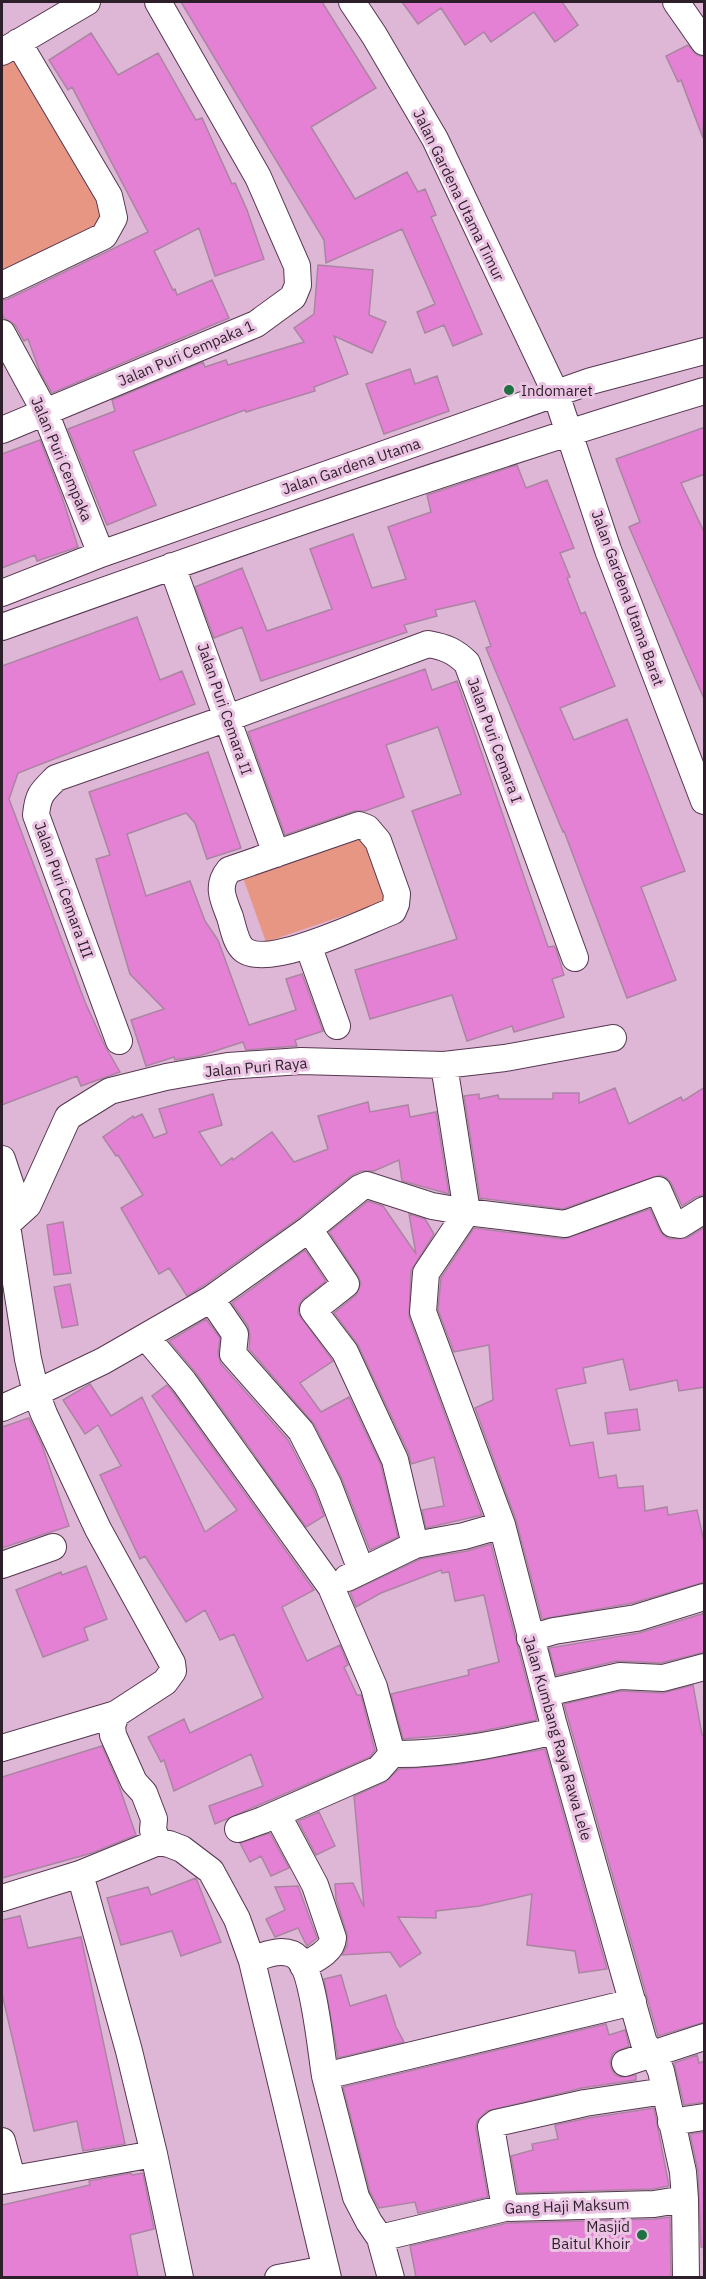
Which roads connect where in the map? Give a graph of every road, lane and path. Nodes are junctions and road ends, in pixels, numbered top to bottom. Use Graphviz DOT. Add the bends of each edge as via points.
graph roads {
  1 [pos="87,2"];
  2 [pos="158,2"];
  3 [pos="352,2"];
  4 [pos="676,2"];
  5 [pos="705,42"];
  6 [pos="10,47"];
  7 [pos="2,285"];
  8 [pos="2,333"];
  9 [pos="705,351"];
  10 [pos="705,391"];
  11 [pos="556,394"];
  12 [pos="45,412"];
  13 [pos="2,430"];
  14 [pos="569,432"];
  15 [pos="101,554"];
  16 [pos="172,566"];
  17 [pos="2,592"];
  18 [pos="2,627"];
  19 [pos="228,718"];
  20 [pos="705,801"];
  21 [pos="276,854"];
  22 [pos="308,945"];
  23 [pos="575,958"];
  24 [pos="337,1026"];
  25 [pos="613,1038"];
  26 [pos="119,1041"];
  27 [pos="444,1065"];
  28 [pos="2,1159"];
  29 [pos="705,1210"];
  30 [pos="466,1212"];
  31 [pos="4,1215"];
  32 [pos="309,1229"];
  33 [pos="211,1299"];
  34 [pos="146,1337"];
  35 [pos="36,1393"];
  36 [pos="2,1408"];
  37 [pos="502,1525"];
  38 [pos="415,1545"];
  39 [pos="53,1547"];
  40 [pos="2,1565"];
  41 [pos="362,1570"];
  42 [pos="331,1587"];
  43 [pos="705,1597"];
  44 [pos="530,1638"];
  45 [pos="705,1666"];
  46 [pos="546,1693"];
  47 [pos="116,1714"];
  48 [pos="555,1731"];
  49 [pos="2,1748"];
  50 [pos="392,1754"];
  51 [pos="277,1814"];
  52 [pos="238,1829"];
  53 [pos="156,1836"];
  54 [pos="80,1874"];
  55 [pos="2,1898"];
  56 [pos="252,1961"];
  57 [pos="303,1966"];
  58 [pos="633,2002"];
  59 [pos="705,2037"];
  60 [pos="654,2055"];
  61 [pos="625,2063"];
  62 [pos="325,2076"];
  63 [pos="665,2091"];
  64 [pos="705,2117"];
  65 [pos="671,2122"];
  66 [pos="2,2141"];
  67 [pos="154,2154"];
  68 [pos="7,2180"];
  69 [pos="685,2199"];
  70 [pos="505,2208"];
  71 [pos="380,2238"];
  72 [pos="695,2250"];
  73 [pos="327,2273"];
  74 [pos="180,2277"];
  75 [pos="278,2277"];
  76 [pos="391,2277"];
  77 [pos="686,2277"];
  1 -- 6 [label="street"];
  2 -- 12 [label="street, Jalan Puri Cempaka 1" via="258,177 297,266 298,285 293,297 256,324"];
  3 -- 11 [label="street, Jalan Gardena Utama Timur" via="435,140"];
  4 -- 5 [label="street"];
  6 -- 7 [label="street" via="109,196 114,218 104,236"];
  8 -- 12 [label="street, Jalan Puri Cempaka"];
  9 -- 11 [label="street, Jalan Gardena Utama"];
  10 -- 14 [label="street"];
  11 -- 14 [label="street, Jalan Gardena Utama Barat"];
  11 -- 15 [label="street, Jalan Gardena Utama"];
  12 -- 13 [label="street, Jalan Puri Cempaka 1"];
  12 -- 15 [label="street, Jalan Puri Cempaka"];
  14 -- 16 [label="street"];
  14 -- 20 [label="street, Jalan Gardena Utama Barat" via="609,550"];
  15 -- 17 [label="street, Jalan Gardena Utama"];
  16 -- 18 [label="street"];
  16 -- 19 [label="street, Jalan Puri Cemara II"];
  19 -- 21 [label="street, Jalan Puri Cemara II"];
  19 -- 23 [label="street, Jalan Puri Cemara I" via="428,644 456,652 467,663"];
  19 -- 26 [label="street, Jalan Puri Cemara III" via="56,778 38,799 36,815"];
  21 -- 22 [label="street" via="228,870 222,879 220,889 240,946 255,956"];
  21 -- 22 [label="street" via="359,825 378,841 397,894 393,910"];
  22 -- 24 [label="street"];
  25 -- 27 [label="street, Jalan Puri Raya"];
  27 -- 30 [label="street"];
  27 -- 31 [label="street, Jalan Puri Raya" via="301,1061 228,1066 110,1091 68,1117 28,1206"];
  28 -- 31 [label="street" via="12,1189"];
  29 -- 30 [label="street" via="680,1225 673,1224 658,1190 565,1224"];
  30 -- 32 [label="street" via="432,1206 367,1185"];
  30 -- 37 [label="street, Jalan Kumbang Raya Rawa Lele" via="426,1273 423,1312"];
  31 -- 35 [label="street"];
  32 -- 33 [label="street"];
  32 -- 38 [label="street" via="346,1284 314,1310 345,1352 395,1460"];
  33 -- 34 [label="street"];
  33 -- 41 [label="street" via="235,1334 233,1354 301,1431 328,1484"];
  34 -- 35 [label="street"];
  34 -- 42 [label="street" via="184,1382"];
  35 -- 36 [label="street"];
  35 -- 47 [label="street" via="98,1529 174,1671 170,1678"];
  37 -- 38 [label="street"];
  37 -- 44 [label="street, Jalan Kumbang Raya Rawa Lele"];
  38 -- 41 [label="street"];
  39 -- 40 [label="street"];
  41 -- 42 [label="street"];
  42 -- 50 [label="street" via="374,1687"];
  43 -- 44 [label="street" via="636,1618"];
  44 -- 46 [label="street, Jalan Kumbang Raya Rawa Lele"];
  45 -- 46 [label="street" via="663,1678 620,1676"];
  46 -- 48 [label="street, Jalan Kumbang Raya Rawa Lele"];
  47 -- 49 [label="street"];
  47 -- 53 [label="street" via="113,1735 134,1782 144,1793"];
  48 -- 50 [label="street" via="453,1750"];
  48 -- 58 [label="street, Jalan Kumbang Raya Rawa Lele"];
  50 -- 51 [label="street" via="379,1769"];
  51 -- 52 [label="street"];
  51 -- 57 [label="street" via="315,1885 333,1938 326,1951"];
  53 -- 54 [label="street"];
  53 -- 56 [label="street" via="211,1871 237,1919"];
  54 -- 55 [label="street"];
  54 -- 67 [label="street"];
  56 -- 57 [label="street" via="267,1953 289,1954 298,1957"];
  56 -- 73 [label="street"];
  57 -- 62 [label="street" via="312,1990"];
  58 -- 60 [label="street, Jalan Kumbang Raya Rawa Lele" via="644,2043"];
  58 -- 62 [label="street"];
  59 -- 60 [label="street"];
  60 -- 61 [label="street"];
  60 -- 63 [label="street, Jalan Kumbang Raya Rawa Lele"];
  62 -- 71 [label="street" via="356,2198"];
  63 -- 65 [label="street, Jalan Kumbang Raya Rawa Lele"];
  63 -- 70 [label="street" via="585,2103 495,2123 491,2127"];
  64 -- 65 [label="street"];
  65 -- 69 [label="street, Jalan Kumbang Raya Rawa Lele"];
  66 -- 68 [label="street"];
  67 -- 68 [label="street"];
  67 -- 74 [label="street"];
  69 -- 70 [label="street, Gang Haji Maksum" via="654,2204"];
  69 -- 72 [label="street, Jalan Kumbang Raya Rawa Lele"];
  70 -- 71 [label="street, Gang Haji Maksum"];
  71 -- 76 [label="street"];
  72 -- 77 [label="street, Jalan Kumbang Raya Rawa Lele"];
  73 -- 75 [label="street"];
}
